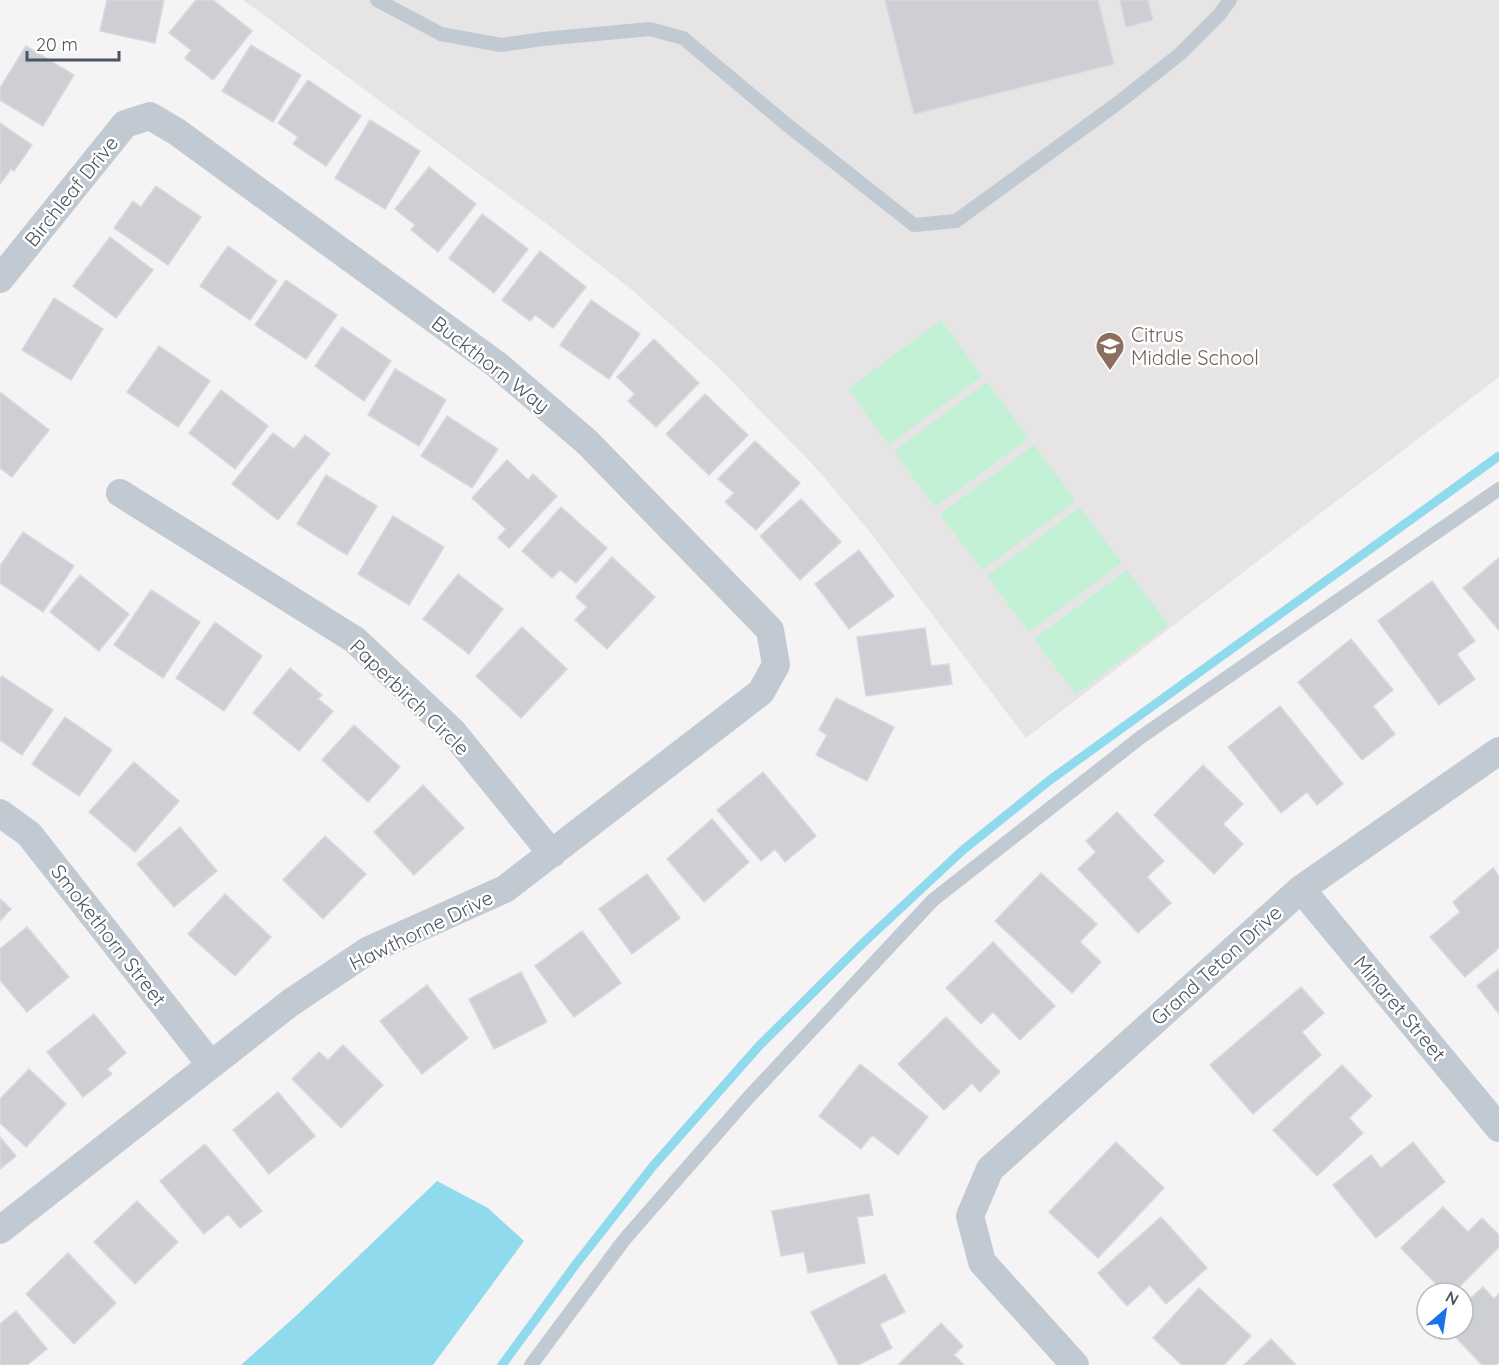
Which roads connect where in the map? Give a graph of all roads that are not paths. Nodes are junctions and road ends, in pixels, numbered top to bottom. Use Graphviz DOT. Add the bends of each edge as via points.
graph roads {
  1 [pos="377,0"];
  2 [pos="1230,0"];
  3 [pos="150,116"];
  4 [pos="0,279"];
  5 [pos="1499,489"];
  6 [pos="120,493"];
  7 [pos="776,665"];
  8 [pos="1499,751"];
  9 [pos="0,813"];
  10 [pos="552,854"];
  11 [pos="1301,889"];
  12 [pos="211,1065"];
  13 [pos="1499,1128"];
  14 [pos="0,1230"];
  15 [pos="531,1365"];
  16 [pos="1075,1365"];
  1 -- 2 [label="lane" via="441,34 501,45 650,29 682,39 914,225 956,221 1180,54"];
  3 -- 4 [label="street, Birchleaf Drive" via="125,124"];
  3 -- 7 [label="street, Buckthorn Way" via="496,364 587,442 770,630"];
  5 -- 15 [label="lane" via="1141,737 933,900 748,1098 624,1240"];
  6 -- 10 [label="street, Paperbirch Circle" via="355,640 453,732"];
  7 -- 10 [label="street, Hawthorne Drive" via="761,692"];
  8 -- 11 [label="street, Grand Teton Drive"];
  9 -- 12 [label="street, Smokethorn Street" via="29,834"];
  10 -- 12 [label="street, Hawthorne Drive" via="505,889 369,950 290,1003"];
  11 -- 13 [label="street, Minaret Street"];
  11 -- 16 [label="street, Grand Teton Drive" via="990,1169 970,1216 982,1262"];
  12 -- 14 [label="street, Hawthorne Drive"];
}
